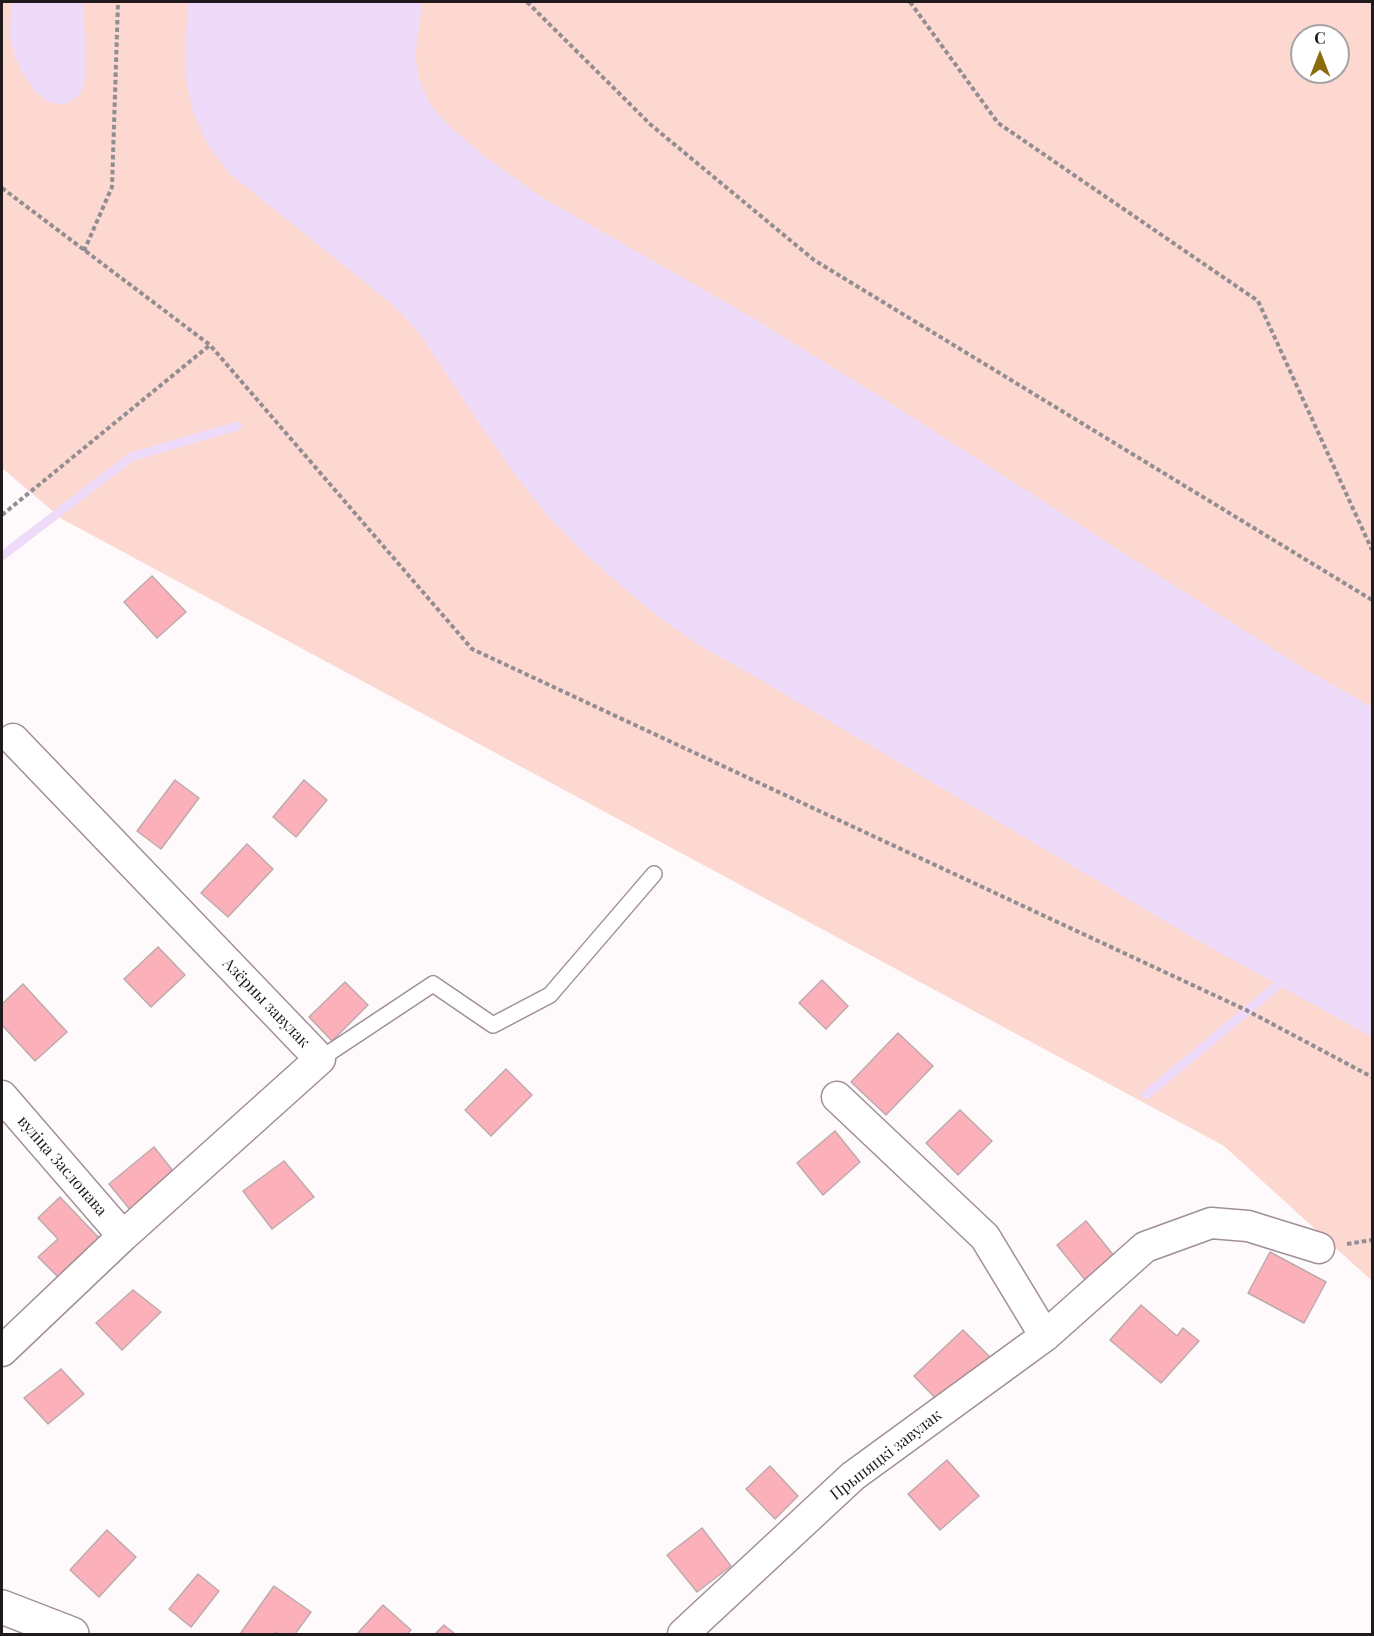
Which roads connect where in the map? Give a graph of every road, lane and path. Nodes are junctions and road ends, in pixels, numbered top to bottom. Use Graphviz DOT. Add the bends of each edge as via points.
graph roads {
  1 [pos="118,2"];
  2 [pos="527,2"];
  3 [pos="910,2"];
  4 [pos="2,189"];
  5 [pos="84,251"];
  6 [pos="210,345"];
  7 [pos="2,515"];
  8 [pos="1372,550"];
  9 [pos="1372,600"];
  10 [pos="13,740"];
  11 [pos="654,874"];
  12 [pos="320,1059"];
  13 [pos="1372,1077"];
  14 [pos="2,1096"];
  15 [pos="837,1096"];
  16 [pos="123,1236"];
  17 [pos="1319,1248"];
  18 [pos="1045,1336"];
  19 [pos="2,1351"];
  20 [pos="2,1607"];
  21 [pos="72,1635"];
  22 [pos="683,1635"];
  1 -- 5 [label="path" via="112,187"];
  2 -- 9 [label="path" via="651,125 814,260"];
  3 -- 8 [label="path" via="998,123 1258,301"];
  4 -- 5 [label="path"];
  5 -- 6 [label="path"];
  6 -- 7 [label="path"];
  6 -- 13 [label="path" via="472,649 1246,1010"];
  10 -- 12 [label="street, Азёрны завулак"];
  11 -- 12 [label="lane" via="550,995 493,1025 433,984"];
  12 -- 16 [label="street, Азёрны завулак"];
  14 -- 16 [label="street, вуліца Заслонава"];
  15 -- 18 [label="street" via="985,1237"];
  16 -- 19 [label="street, Азёрны завулак"];
  17 -- 18 [label="street, Прыпяцкі завулак" via="1248,1226 1211,1223 1145,1247"];
  18 -- 22 [label="street, Прыпяцкі завулак" via="853,1476"];
  20 -- 21 [label="street"];
}
